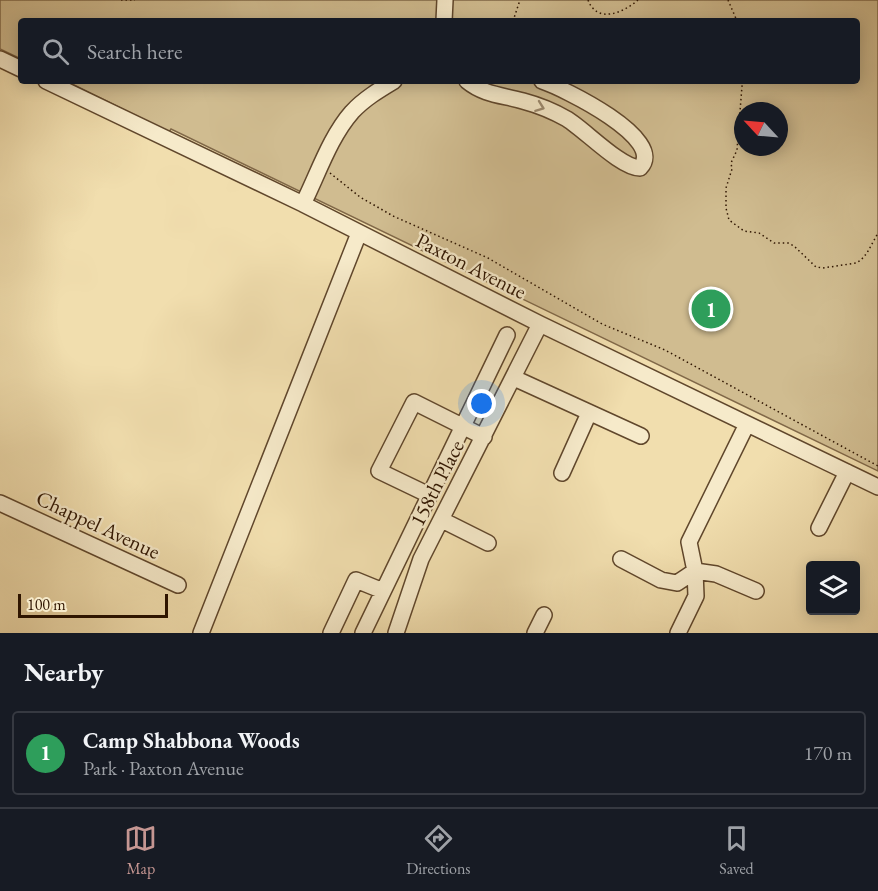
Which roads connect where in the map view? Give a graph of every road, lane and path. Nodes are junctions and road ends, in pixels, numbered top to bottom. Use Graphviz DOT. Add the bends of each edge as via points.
graph roads {
  1 [pos="121,0"];
  2 [pos="135,0"];
  3 [pos="445,0"];
  4 [pos="520,0"];
  5 [pos="588,0"];
  6 [pos="638,0"];
  7 [pos="728,0"];
  8 [pos="444,18"];
  9 [pos="514,18"];
  10 [pos="736,18"];
  11 [pos="0,59"];
  12 [pos="18,68"];
  13 [pos="52,84"];
  14 [pos="390,84"];
  15 [pos="470,84"];
  16 [pos="549,84"];
  17 [pos="742,84"];
  18 [pos="321,168"];
  19 [pos="303,204"];
  20 [pos="359,233"];
  21 [pos="878,233"];
  22 [pos="540,324"];
  23 [pos="507,335"];
  24 [pos="514,378"];
  25 [pos="589,413"];
  26 [pos="747,424"];
  27 [pos="463,426"];
  28 [pos="484,436"];
  29 [pos="640,436"];
  30 [pos="878,466"];
  31 [pos="847,472"];
  32 [pos="562,473"];
  33 [pos="878,487"];
  34 [pos="429,495"];
  35 [pos="0,503"];
  36 [pos="442,520"];
  37 [pos="819,528"];
  38 [pos="488,543"];
  39 [pos="621,559"];
  40 [pos="695,571"];
  41 [pos="178,585"];
  42 [pos="383,591"];
  43 [pos="756,591"];
  44 [pos="544,615"];
  45 [pos="201,633"];
  46 [pos="331,633"];
  47 [pos="363,633"];
  48 [pos="396,633"];
  49 [pos="535,633"];
  50 [pos="678,633"];
  1 -- 2 [label="path"];
  3 -- 8 [label="street"];
  4 -- 9 [label="path"];
  5 -- 6 [label="path" via="596,12 612,14 624,11"];
  7 -- 10 [label="path"];
  11 -- 12 [label="street"];
  13 -- 19 [label="street, Paxton Avenue"];
  14 -- 18 [label="street" via="351,113"];
  15 -- 16 [label="street, one-way" via="479,91 554,112 635,168 643,165 646,154 642,143 588,102"];
  17 -- 21 [label="path" via="737,150 726,188 729,220 774,243 788,243 816,267 823,268 861,260"];
  18 -- 19 [label="street"];
  18 -- 30 [label="path" via="393,216 488,258 602,324 665,350"];
  19 -- 20 [label="street, Paxton Avenue"];
  20 -- 22 [label="street, Paxton Avenue"];
  20 -- 45 [label="street"];
  22 -- 24 [label="street, 158th Place"];
  22 -- 26 [label="street, Paxton Avenue"];
  23 -- 27 [label="street"];
  24 -- 25 [label="street"];
  24 -- 28 [label="street, 158th Place"];
  25 -- 29 [label="street"];
  25 -- 32 [label="street"];
  26 -- 31 [label="street, Paxton Avenue"];
  26 -- 40 [label="street" via="689,542"];
  27 -- 28 [label="street"];
  27 -- 34 [label="street"];
  27 -- 34 [label="street" via="414,402 379,471"];
  28 -- 36 [label="street, 158th Place"];
  31 -- 33 [label="street, Paxton Avenue"];
  31 -- 37 [label="street"];
  34 -- 42 [label="street"];
  35 -- 41 [label="street, Chappel Avenue"];
  36 -- 38 [label="street"];
  36 -- 48 [label="street, 158th Place" via="421,559"];
  39 -- 40 [label="street" via="661,580 677,583"];
  40 -- 43 [label="street" via="716,574"];
  40 -- 50 [label="street" via="696,596"];
  42 -- 46 [label="street" via="356,580"];
  42 -- 47 [label="street"];
  44 -- 49 [label="street"];
}
